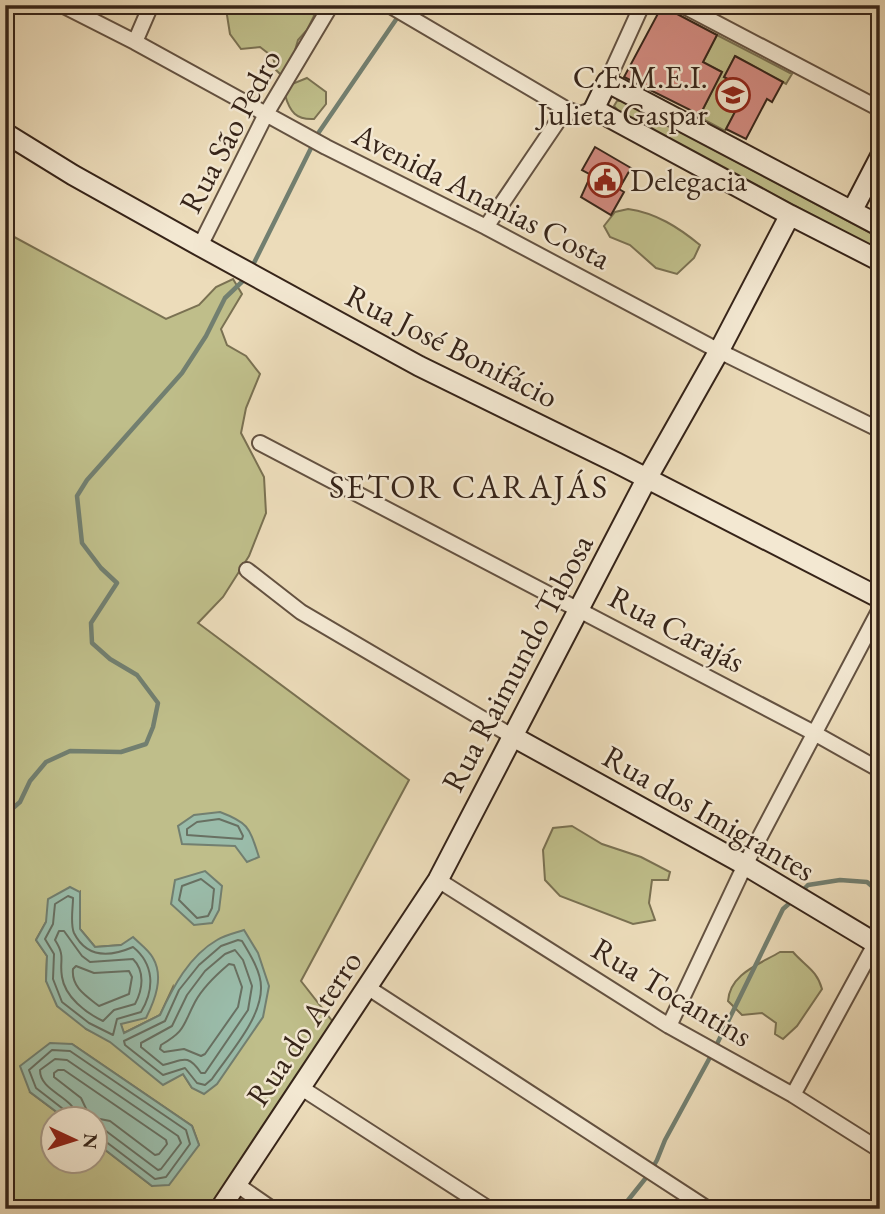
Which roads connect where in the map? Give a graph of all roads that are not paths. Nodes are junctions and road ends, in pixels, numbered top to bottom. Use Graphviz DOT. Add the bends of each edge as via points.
graph roads {
  1 [pos="62,5"];
  2 [pos="151,5"];
  3 [pos="331,5"];
  4 [pos="642,5"];
  5 [pos="682,5"];
  6 [pos="391,6"];
  7 [pos="135,42"];
  8 [pos="607,82"];
  9 [pos="566,108"];
  10 [pos="594,109"];
  11 [pos="880,109"];
  12 [pos="266,114"];
  13 [pos="5,133"];
  14 [pos="880,157"];
  15 [pos="852,211"];
  16 [pos="790,215"];
  17 [pos="880,226"];
  18 [pos="486,227"];
  19 [pos="200,246"];
  20 [pos="880,261"];
  21 [pos="719,351"];
  22 [pos="880,430"];
  23 [pos="260,443"];
  24 [pos="646,480"];
  25 [pos="247,569"];
  26 [pos="880,598"];
  27 [pos="880,609"];
  28 [pos="578,610"];
  29 [pos="814,733"];
  30 [pos="512,736"];
  31 [pos="880,770"];
  32 [pos="745,865"];
  33 [pos="438,880"];
  34 [pos="878,942"];
  35 [pos="366,987"];
  36 [pos="669,1026"];
  37 [pos="300,1087"];
  38 [pos="793,1096"];
  39 [pos="880,1150"];
  40 [pos="236,1184"];
  41 [pos="220,1209"];
  42 [pos="272,1209"];
  43 [pos="489,1209"];
  44 [pos="708,1209"];
  1 -- 7 [label="street, Avenida Ananias Costa"];
  2 -- 7 [label="street"];
  3 -- 12 [label="street, Rua São Pedro"];
  4 -- 8 [label="street"];
  5 -- 11 [label="street"];
  6 -- 9 [label="street"];
  7 -- 12 [label="street, Avenida Ananias Costa"];
  8 -- 10 [label="street"];
  8 -- 15 [label="street"];
  9 -- 10 [label="street" via="580,114"];
  9 -- 18 [label="street"];
  10 -- 16 [label="street"];
  12 -- 18 [label="street, Avenida Ananias Costa"];
  12 -- 19 [label="street, Rua São Pedro"];
  13 -- 19 [label="street, Rua José Bonifácio"];
  14 -- 15 [label="street"];
  15 -- 17 [label="street"];
  16 -- 20 [label="street"];
  16 -- 21 [label="street, Rua Raimundo Tabosa"];
  18 -- 21 [label="street, Avenida Ananias Costa"];
  19 -- 24 [label="street, Rua José Bonifácio" via="419,366"];
  21 -- 22 [label="street, Avenida Ananias Costa"];
  21 -- 24 [label="street, Rua Raimundo Tabosa"];
  23 -- 28 [label="street, Rua Carajás"];
  24 -- 26 [label="street, Rua José Bonifácio"];
  24 -- 28 [label="street, Rua Raimundo Tabosa"];
  25 -- 30 [label="street" via="301,612"];
  27 -- 29 [label="street"];
  28 -- 29 [label="street, Rua Carajás"];
  28 -- 30 [label="street, Rua Raimundo Tabosa"];
  29 -- 31 [label="street, Rua Carajás"];
  29 -- 32 [label="street"];
  30 -- 32 [label="street, Rua dos Imigrantes"];
  30 -- 33 [label="street, Rua Raimundo Tabosa"];
  32 -- 34 [label="street, Rua dos Imigrantes"];
  32 -- 36 [label="street"];
  33 -- 35 [label="street, Rua do Aterro"];
  33 -- 36 [label="street, Rua Tocantins"];
  34 -- 38 [label="street"];
  35 -- 37 [label="street, Rua do Aterro"];
  35 -- 44 [label="street"];
  36 -- 38 [label="street, Rua Tocantins"];
  37 -- 40 [label="street, Rua do Aterro"];
  37 -- 43 [label="street"];
  38 -- 39 [label="street, Rua Tocantins"];
  40 -- 41 [label="street, Rua do Aterro"];
  40 -- 42 [label="street"];
}
